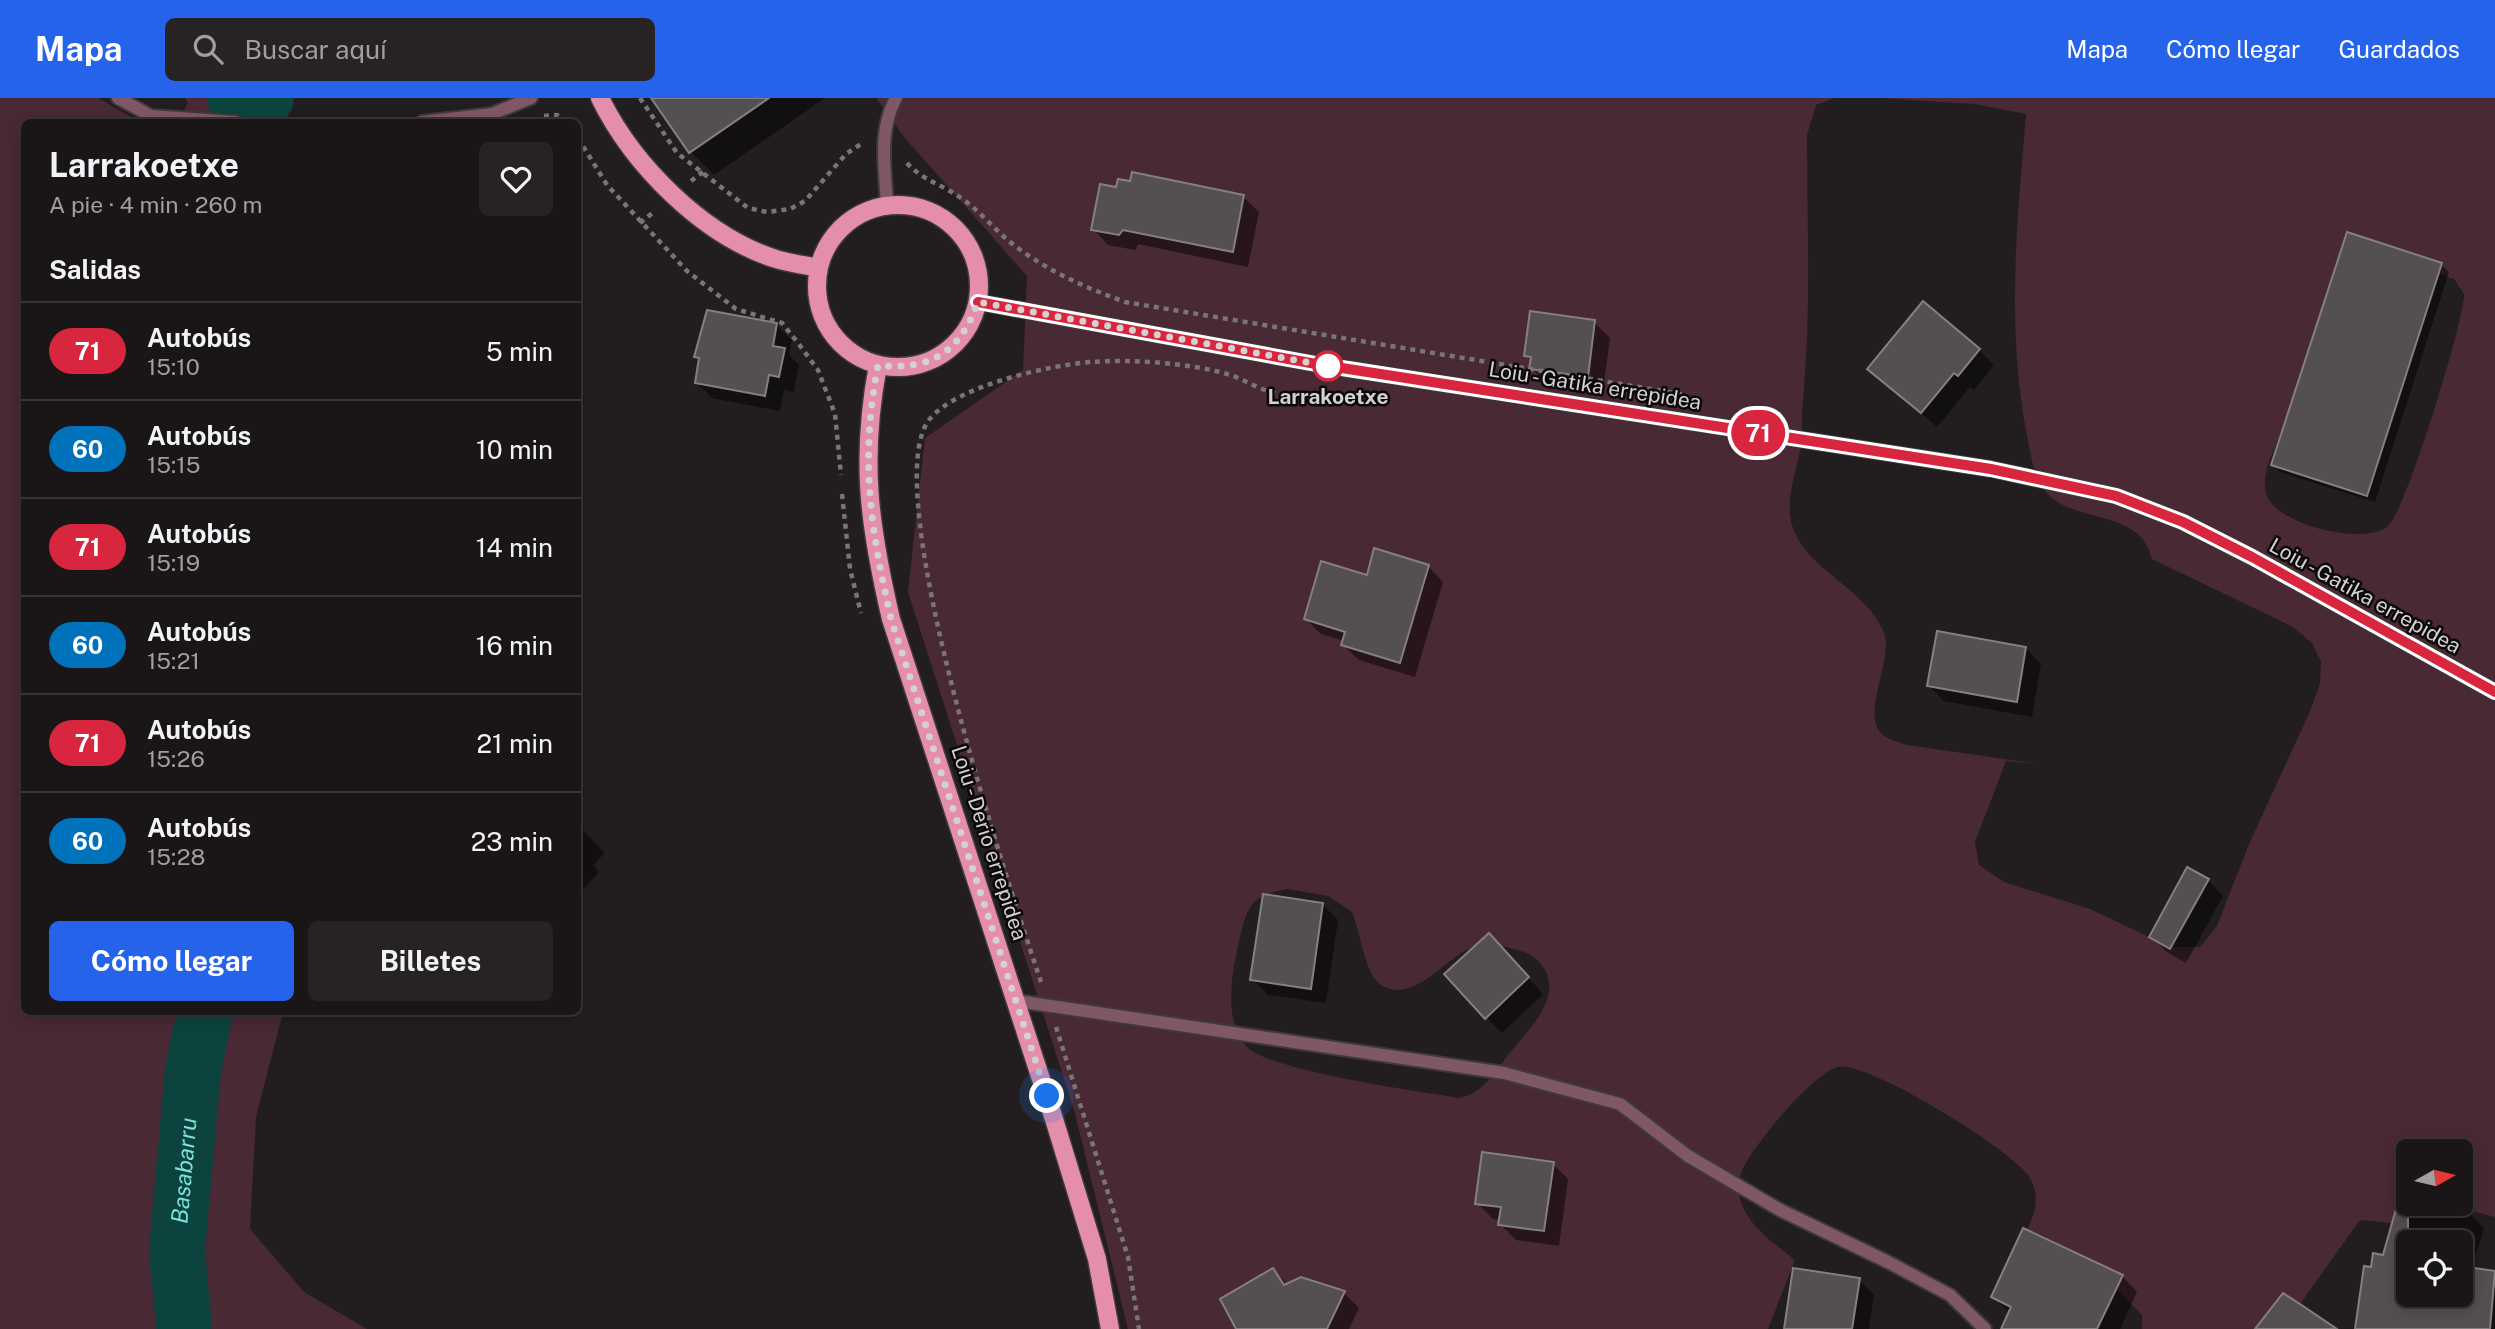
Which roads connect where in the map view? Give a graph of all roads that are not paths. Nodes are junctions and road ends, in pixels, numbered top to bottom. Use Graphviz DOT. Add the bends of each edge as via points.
graph roads {
  1 [pos="118,98"];
  2 [pos="531,98"];
  3 [pos="600,98"];
  4 [pos="896,98"];
  5 [pos="193,119"];
  6 [pos="448,119"];
  7 [pos="887,204"];
  8 [pos="818,268"];
  9 [pos="978,302"];
  10 [pos="878,365"];
  11 [pos="2495,692"];
  12 [pos="1017,1001"];
  13 [pos="1110,1329"];
  14 [pos="1985,1329"];
  1 -- 5 [label="lane" via="151,116"];
  2 -- 6 [label="lane" via="492,114"];
  3 -- 8 [label="main road" via="639,160 673,196 744,245 775,259"];
  4 -- 7 [label="lane" via="883,146"];
  7 -- 8 [label="main road" via="863,211 842,226 827,245"];
  7 -- 9 [label="main road" via="913,205 937,213 958,229 976,264"];
  8 -- 10 [label="main road" via="817,293 823,317 836,339 855,355"];
  9 -- 10 [label="main road" via="971,323 941,355 911,366"];
  9 -- 11 [label="street, Loiu - Gatika errepidea" via="1316,364 1991,469 2116,496 2183,522 2252,557"];
  10 -- 12 [label="main road, Loiu - Derio errepidea" via="866,467 876,552 891,619"];
  12 -- 13 [label="main road, Loiu - Derio errepidea" via="1097,1259"];
  12 -- 14 [label="lane" via="1504,1073 1620,1104 1688,1156 1780,1210 1950,1296"];
}
